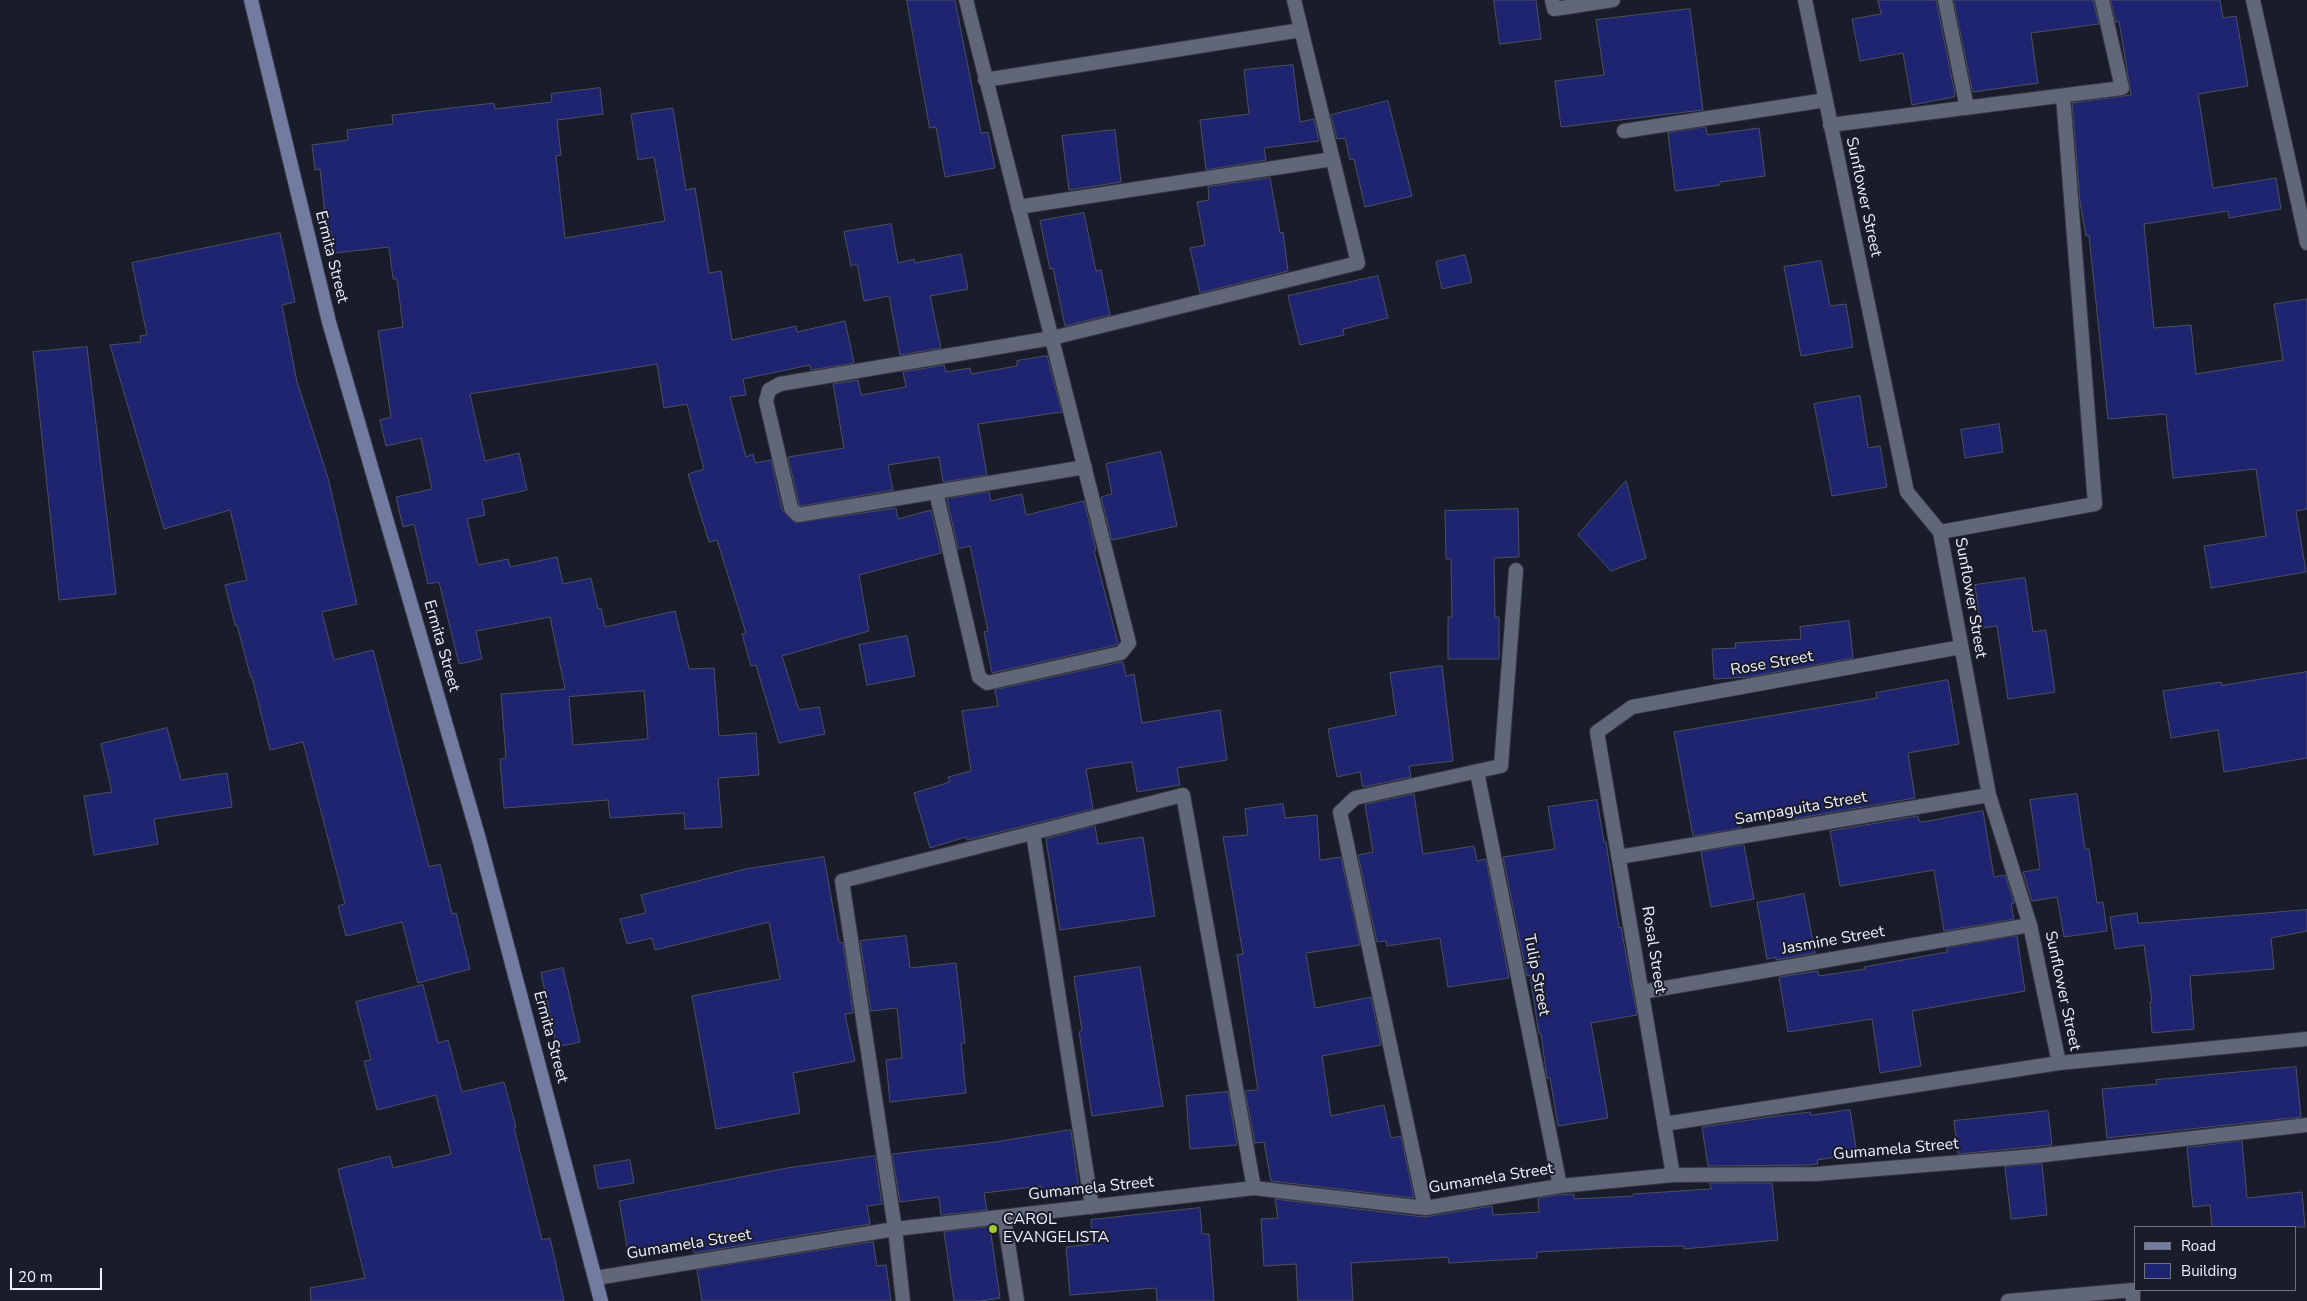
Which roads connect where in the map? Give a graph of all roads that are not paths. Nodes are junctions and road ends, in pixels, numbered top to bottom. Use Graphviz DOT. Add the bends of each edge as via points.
graph roads {
  1 [pos="251,0"];
  2 [pos="966,0"];
  3 [pos="1294,0"];
  4 [pos="1552,0"];
  5 [pos="1612,0"];
  6 [pos="1805,0"];
  7 [pos="1945,0"];
  8 [pos="2102,0"];
  9 [pos="2253,0"];
  10 [pos="1301,30"];
  11 [pos="985,80"];
  12 [pos="2063,96"];
  13 [pos="1826,100"];
  14 [pos="1967,108"];
  15 [pos="1830,125"];
  16 [pos="1624,131"];
  17 [pos="1332,159"];
  18 [pos="1018,208"];
  19 [pos="2307,244"];
  20 [pos="1052,338"];
  21 [pos="1085,467"];
  22 [pos="936,492"];
  23 [pos="1940,532"];
  24 [pos="1516,570"];
  25 [pos="1961,647"];
  26 [pos="1597,732"];
  27 [pos="1477,772"];
  28 [pos="1989,794"];
  29 [pos="1034,833"];
  30 [pos="1619,857"];
  31 [pos="2030,925"];
  32 [pos="1642,992"];
  33 [pos="2307,1039"];
  34 [pos="2059,1063"];
  35 [pos="1664,1124"];
  36 [pos="2307,1125"];
  37 [pos="1673,1175"];
  38 [pos="1560,1186"];
  39 [pos="1254,1188"];
  40 [pos="1092,1207"];
  41 [pos="1425,1208"];
  42 [pos="1004,1217"];
  43 [pos="895,1229"];
  44 [pos="596,1278"];
  45 [pos="601,1301"];
  46 [pos="903,1301"];
  47 [pos="1017,1301"];
  48 [pos="2008,1301"];
  49 [pos="2133,1301"];
  1 -- 44 [label="main road, Ermita Street" via="329,322 479,839"];
  2 -- 11 [label="street"];
  3 -- 10 [label="street"];
  4 -- 5 [label="street" via="1554,9"];
  6 -- 13 [label="street, Sunflower Street"];
  7 -- 14 [label="street"];
  8 -- 12 [label="street" via="2122,88"];
  9 -- 19 [label="street"];
  10 -- 11 [label="street"];
  10 -- 17 [label="street"];
  11 -- 18 [label="street"];
  12 -- 14 [label="street"];
  12 -- 23 [label="street" via="2095,504"];
  13 -- 15 [label="street, Sunflower Street"];
  13 -- 16 [label="street"];
  14 -- 15 [label="street"];
  15 -- 23 [label="street, Sunflower Street" via="1907,492"];
  17 -- 18 [label="street"];
  17 -- 20 [label="street" via="1358,263"];
  18 -- 20 [label="street"];
  20 -- 21 [label="street"];
  20 -- 22 [label="street" via="801,380 780,384 770,390 766,400 791,508 798,516"];
  21 -- 22 [label="street"];
  21 -- 22 [label="street" via="1129,643 1121,653 987,683 979,677"];
  23 -- 25 [label="street, Sunflower Street"];
  24 -- 27 [label="street" via="1501,766"];
  25 -- 26 [label="street, Rose Street" via="1632,707"];
  25 -- 28 [label="street, Sunflower Street"];
  26 -- 30 [label="street, Rosal Street"];
  27 -- 38 [label="street, Tulip Street"];
  27 -- 41 [label="street" via="1355,798 1340,812"];
  28 -- 30 [label="street, Sampaguita Street"];
  28 -- 31 [label="street, Sunflower Street"];
  29 -- 39 [label="street" via="1183,795"];
  29 -- 40 [label="street"];
  29 -- 43 [label="street" via="842,881"];
  30 -- 32 [label="street, Rosal Street"];
  31 -- 32 [label="street, Jasmine Street"];
  31 -- 34 [label="street, Sunflower Street"];
  32 -- 35 [label="street, Rosal Street"];
  33 -- 34 [label="street"];
  34 -- 35 [label="street"];
  35 -- 37 [label="street, Rosal Street"];
  36 -- 37 [label="street, Gumamela Street" via="2036,1156 1826,1173"];
  37 -- 38 [label="street, Gumamela Street"];
  38 -- 41 [label="street, Gumamela Street"];
  39 -- 40 [label="street, Gumamela Street"];
  39 -- 41 [label="street, Gumamela Street"];
  40 -- 42 [label="street, Gumamela Street"];
  42 -- 43 [label="street, Gumamela Street"];
  42 -- 47 [label="street"];
  43 -- 44 [label="street, Gumamela Street"];
  43 -- 46 [label="street"];
  44 -- 45 [label="main road, Ermita Street"];
  48 -- 49 [label="street" via="2133,1290"];
}
